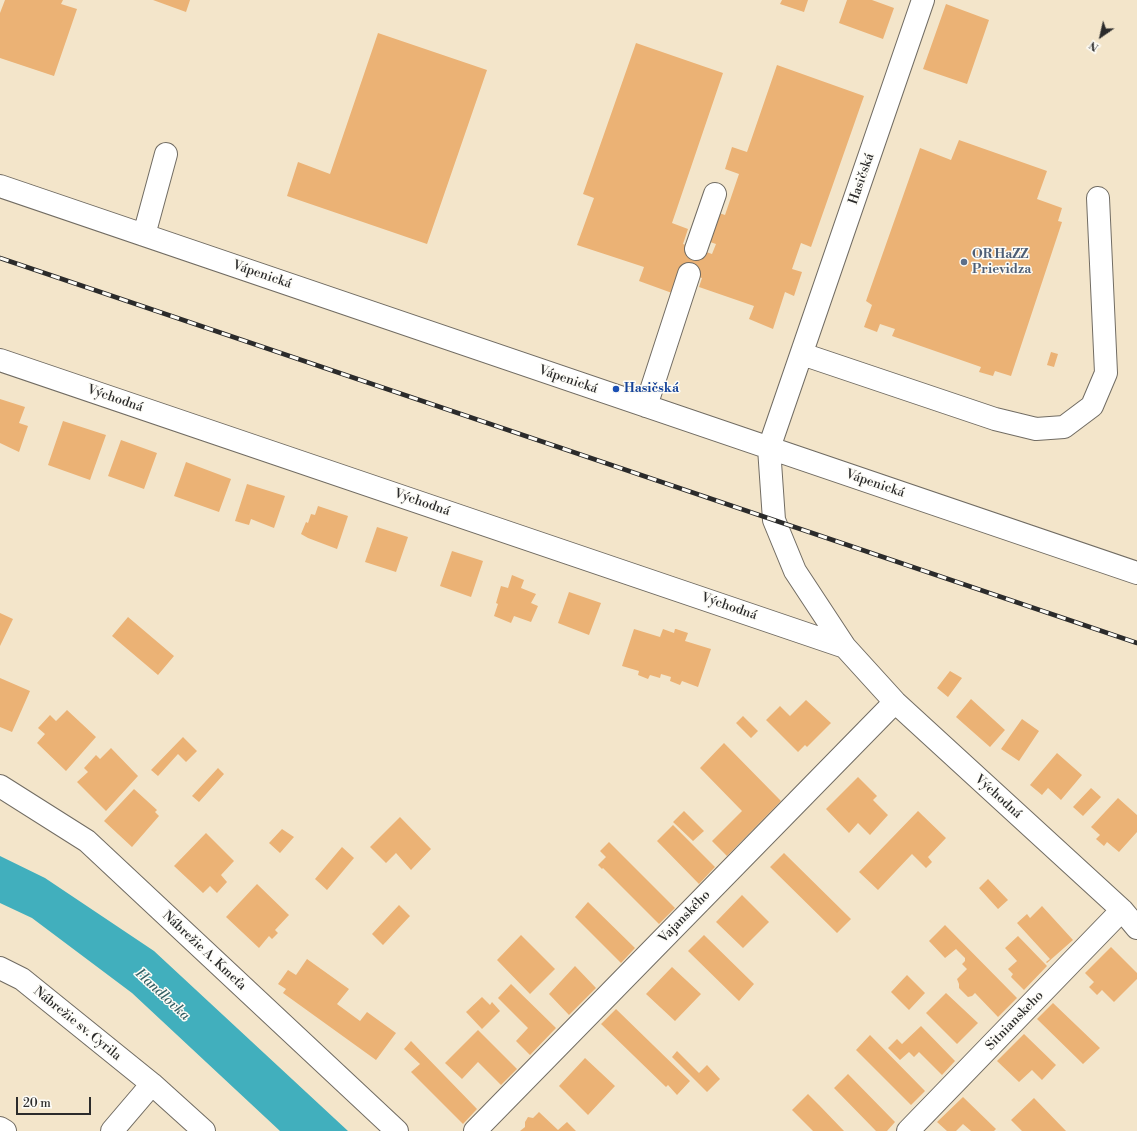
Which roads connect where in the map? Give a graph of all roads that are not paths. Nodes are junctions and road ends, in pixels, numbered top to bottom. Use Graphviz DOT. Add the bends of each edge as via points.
graph roads {
  1 [pos="924,0"];
  2 [pos="166,154"];
  3 [pos="0,186"];
  4 [pos="715,194"];
  5 [pos="1098,198"];
  6 [pos="144,235"];
  7 [pos="696,249"];
  8 [pos="688,274"];
  9 [pos="802,354"];
  10 [pos="0,360"];
  11 [pos="646,406"];
  12 [pos="769,448"];
  13 [pos="1137,573"];
  14 [pos="845,647"];
  15 [pos="895,702"];
  16 [pos="0,786"];
  17 [pos="1122,910"];
  18 [pos="1137,928"];
  19 [pos="0,968"];
  20 [pos="152,1084"];
  21 [pos="0,1128"];
  22 [pos="5,1131"];
  23 [pos="112,1131"];
  24 [pos="204,1131"];
  25 [pos="397,1131"];
  26 [pos="475,1131"];
  27 [pos="908,1131"];
  1 -- 9 [label="street, Hasičská"];
  2 -- 6 [label="street"];
  3 -- 6 [label="street, Vápenická"];
  4 -- 7 [label="street"];
  5 -- 9 [label="street" via="1106,373 1092,406 1064,426 1036,429 995,419"];
  6 -- 11 [label="street, Vápenická"];
  8 -- 11 [label="street"];
  9 -- 12 [label="street, Hasičská"];
  10 -- 14 [label="street, Východná"];
  11 -- 12 [label="street, Vápenická"];
  12 -- 13 [label="street, Vápenická"];
  12 -- 14 [label="street, Východná" via="774,520 795,571"];
  14 -- 15 [label="street, Východná"];
  15 -- 17 [label="street, Východná"];
  15 -- 26 [label="street, Vajanského"];
  16 -- 25 [label="street, Nábrežie A. Kmeťa" via="87,841"];
  17 -- 18 [label="street, Východná"];
  17 -- 27 [label="street, Sitnianskeho"];
  19 -- 20 [label="street, Nábrežie sv. Cyrila" via="22,979"];
  20 -- 23 [label="street"];
  20 -- 24 [label="street, Nábrežie sv. Cyrila"];
  21 -- 22 [label="street"];
}
